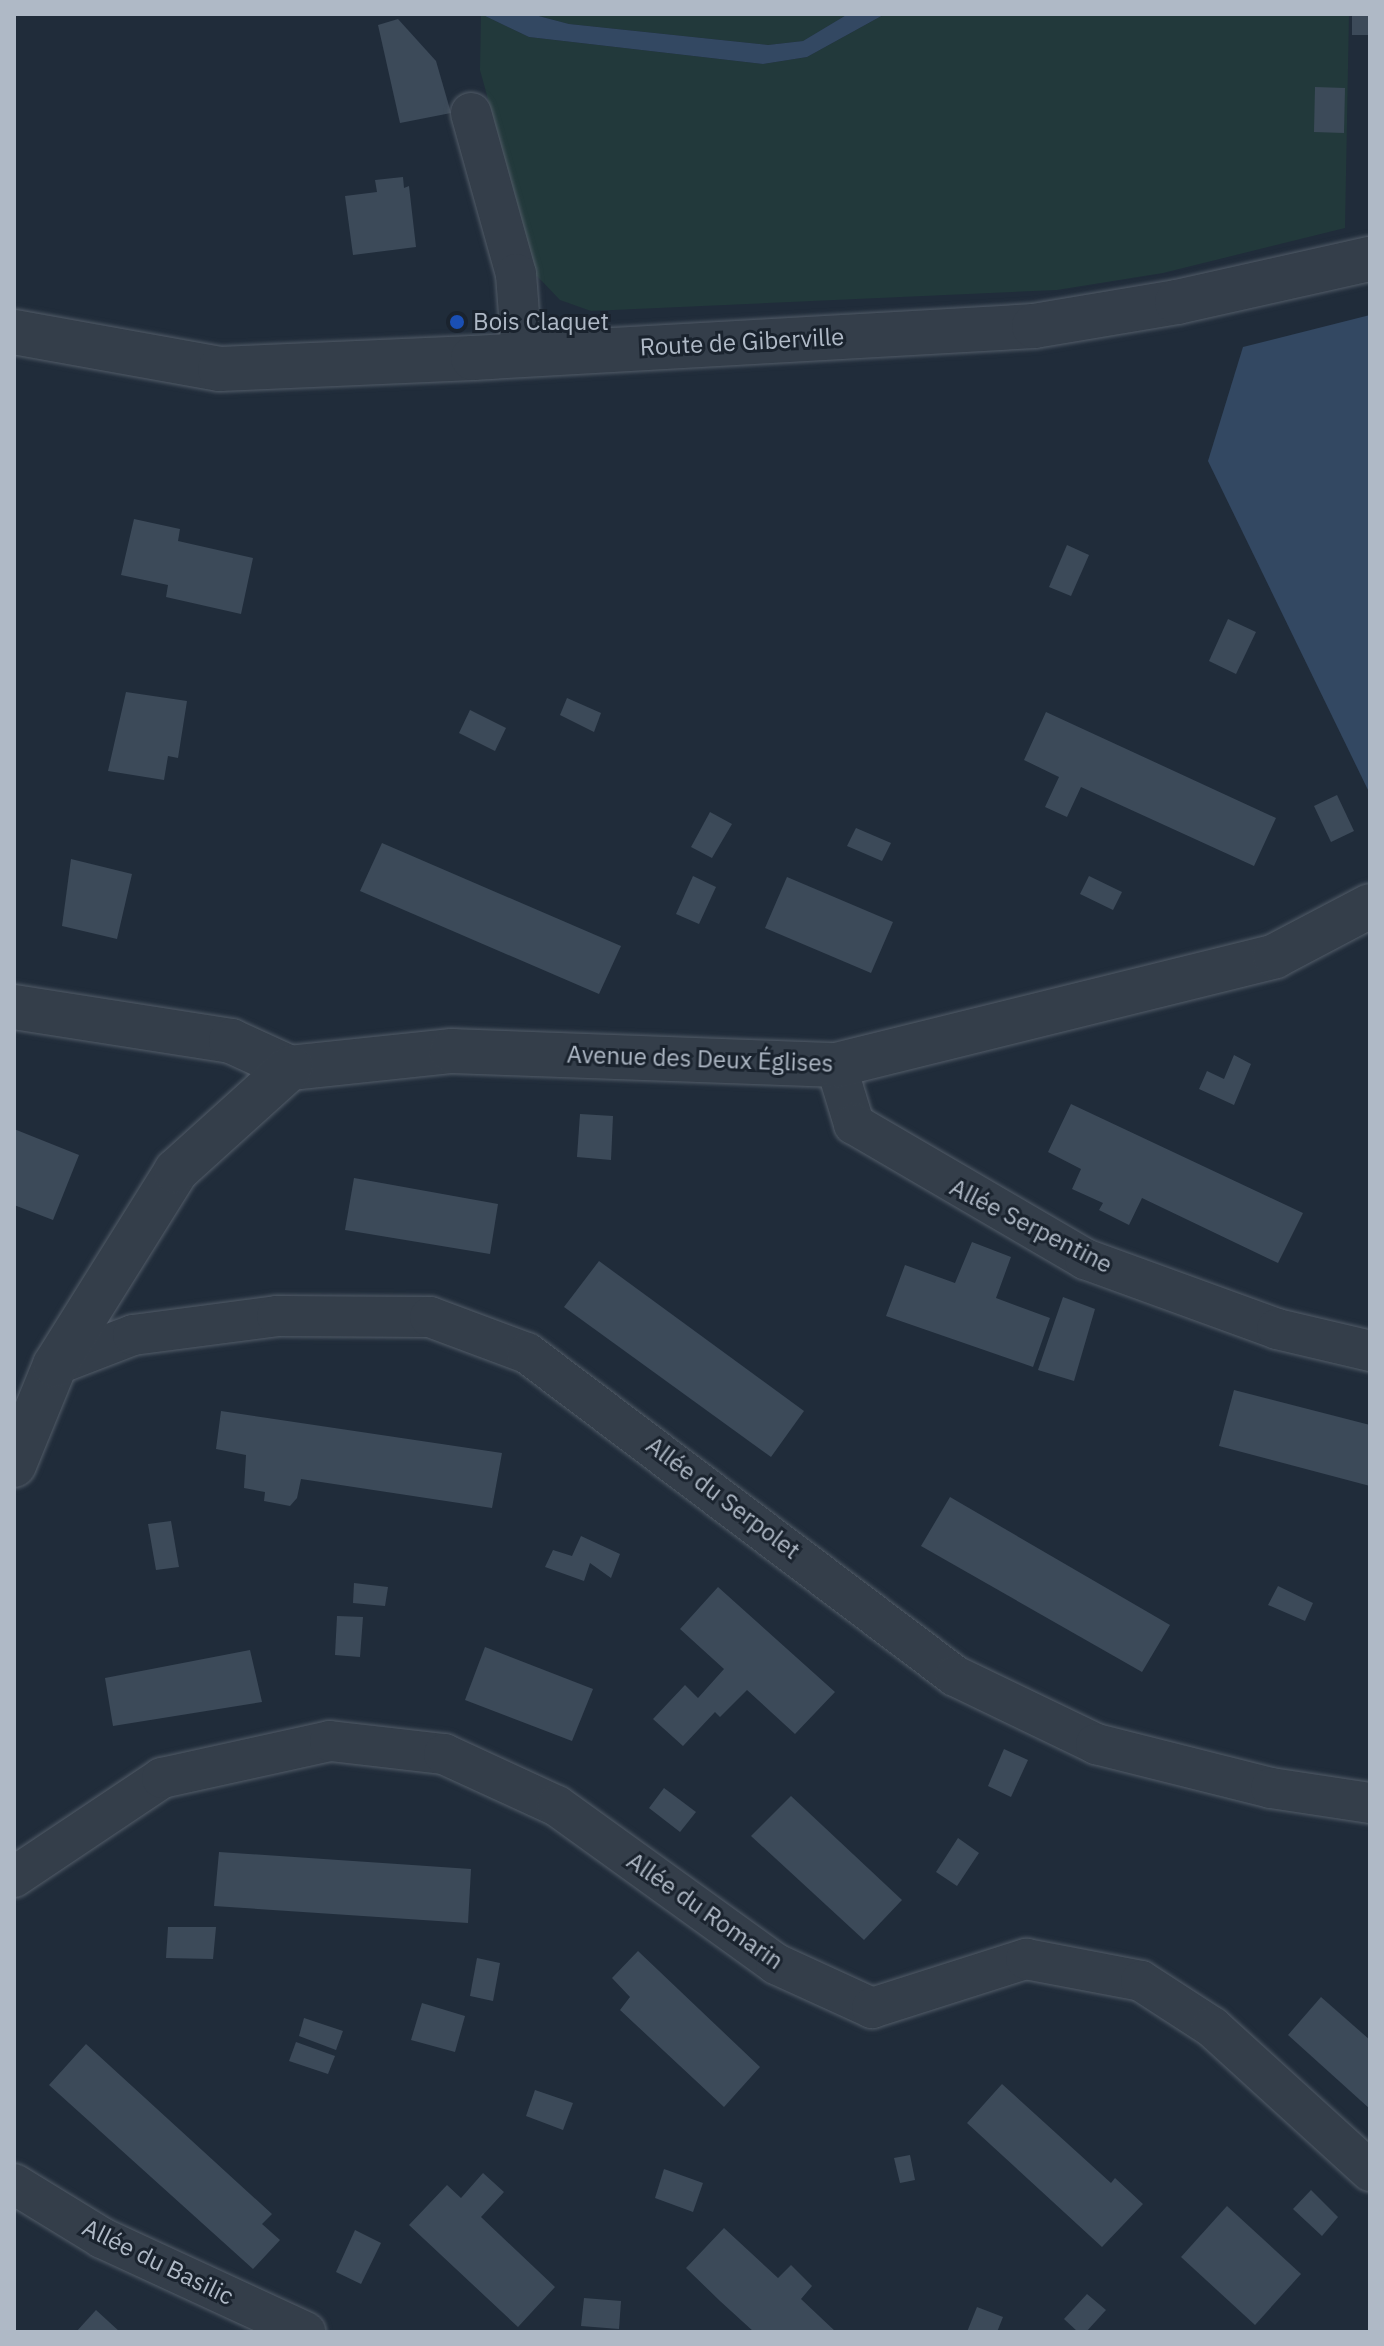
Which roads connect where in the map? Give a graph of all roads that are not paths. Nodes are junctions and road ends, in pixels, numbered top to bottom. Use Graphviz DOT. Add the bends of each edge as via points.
graph roads {
  1 [pos="471,113"];
  2 [pos="1370,259"];
  3 [pos="14,332"];
  4 [pos="522,354"];
  5 [pos="1370,906"];
  6 [pos="14,1007"];
  7 [pos="836,1065"];
  8 [pos="290,1068"];
  9 [pos="1370,1351"];
  10 [pos="55,1365"];
  11 [pos="14,1465"];
  12 [pos="1370,1803"];
  13 [pos="14,1877"];
  14 [pos="1370,2171"];
  15 [pos="14,2184"];
  16 [pos="305,2332"];
  1 -- 4 [label="street" via="516,274"];
  2 -- 4 [label="street, Route de Giberville" via="1177,302 1034,326"];
  3 -- 4 [label="street, Route de Giberville" via="220,369"];
  5 -- 7 [label="street, Avenue des Deux Églises" via="1275,956"];
  6 -- 8 [label="street" via="231,1041"];
  7 -- 8 [label="street, Avenue des Deux Églises" via="452,1051"];
  7 -- 9 [label="street, Allée Serpentine" via="854,1124 1085,1259 1277,1329"];
  8 -- 10 [label="street" via="176,1171"];
  10 -- 11 [label="street"];
  10 -- 12 [label="street, Allée du Serpolet" via="133,1335 277,1316 430,1317 527,1353 955,1676 1096,1744 1271,1788"];
  13 -- 14 [label="street, Allée du Romarin" via="162,1778 330,1741 444,1754 557,1806 776,1964 872,2008 1026,1959 1141,1981 1212,2027"];
  15 -- 16 [label="street, Allée du Basilic" via="102,2238"];
}
